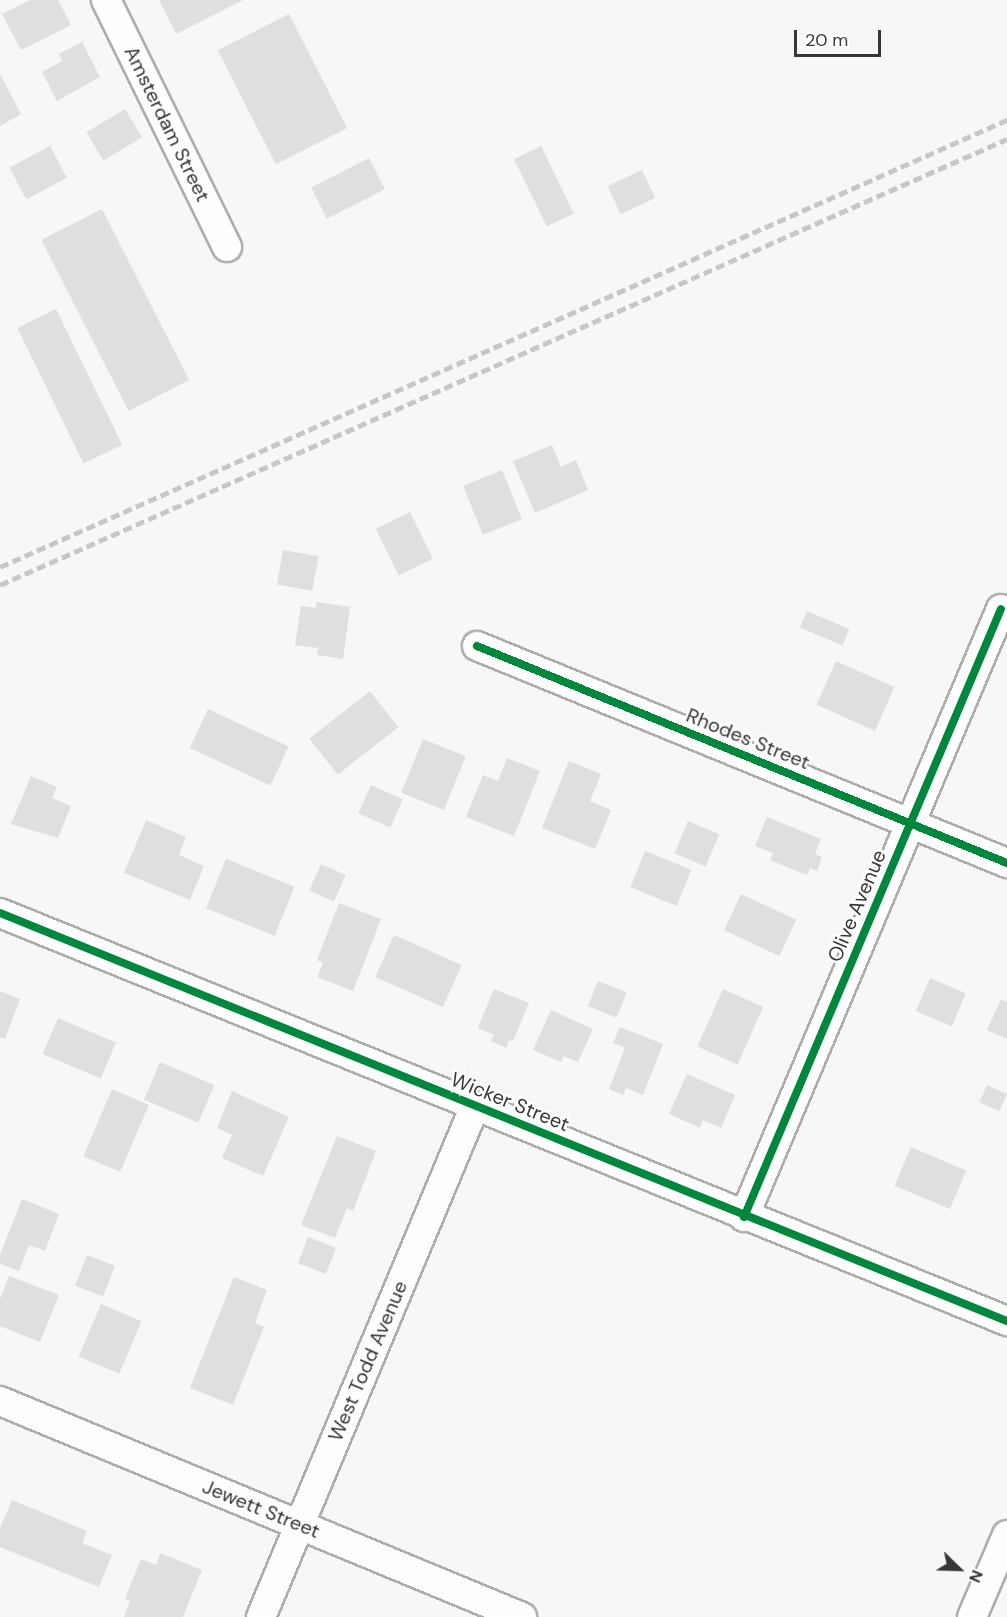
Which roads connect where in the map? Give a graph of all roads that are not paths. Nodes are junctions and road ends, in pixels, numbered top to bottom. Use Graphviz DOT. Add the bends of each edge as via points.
graph roads {
  1 [pos="106,0"];
  2 [pos="227,247"];
  3 [pos="1001,609"];
  4 [pos="477,646"];
  5 [pos="911,822"];
  6 [pos="1007,863"];
  7 [pos="0,913"];
  8 [pos="475,1106"];
  9 [pos="744,1217"];
  10 [pos="1007,1321"];
  11 [pos="0,1401"];
  12 [pos="299,1525"];
  13 [pos="1007,1535"];
  14 [pos="261,1617"];
  15 [pos="522,1617"];
  16 [pos="972,1617"];
  1 -- 2 [label="street, Amsterdam Street"];
  3 -- 5 [label="street, Olive Avenue"];
  4 -- 5 [label="street, Rhodes Street"];
  5 -- 6 [label="street, Rhodes Street"];
  5 -- 9 [label="street, Olive Avenue"];
  7 -- 8 [label="street, Wicker Street"];
  8 -- 9 [label="street, Wicker Street"];
  8 -- 12 [label="street, West Todd Avenue"];
  9 -- 10 [label="street, Wicker Street"];
  11 -- 12 [label="street, Jewett Street"];
  12 -- 14 [label="street, West Todd Avenue"];
  12 -- 15 [label="street, Jewett Street"];
  13 -- 16 [label="street"];
}
